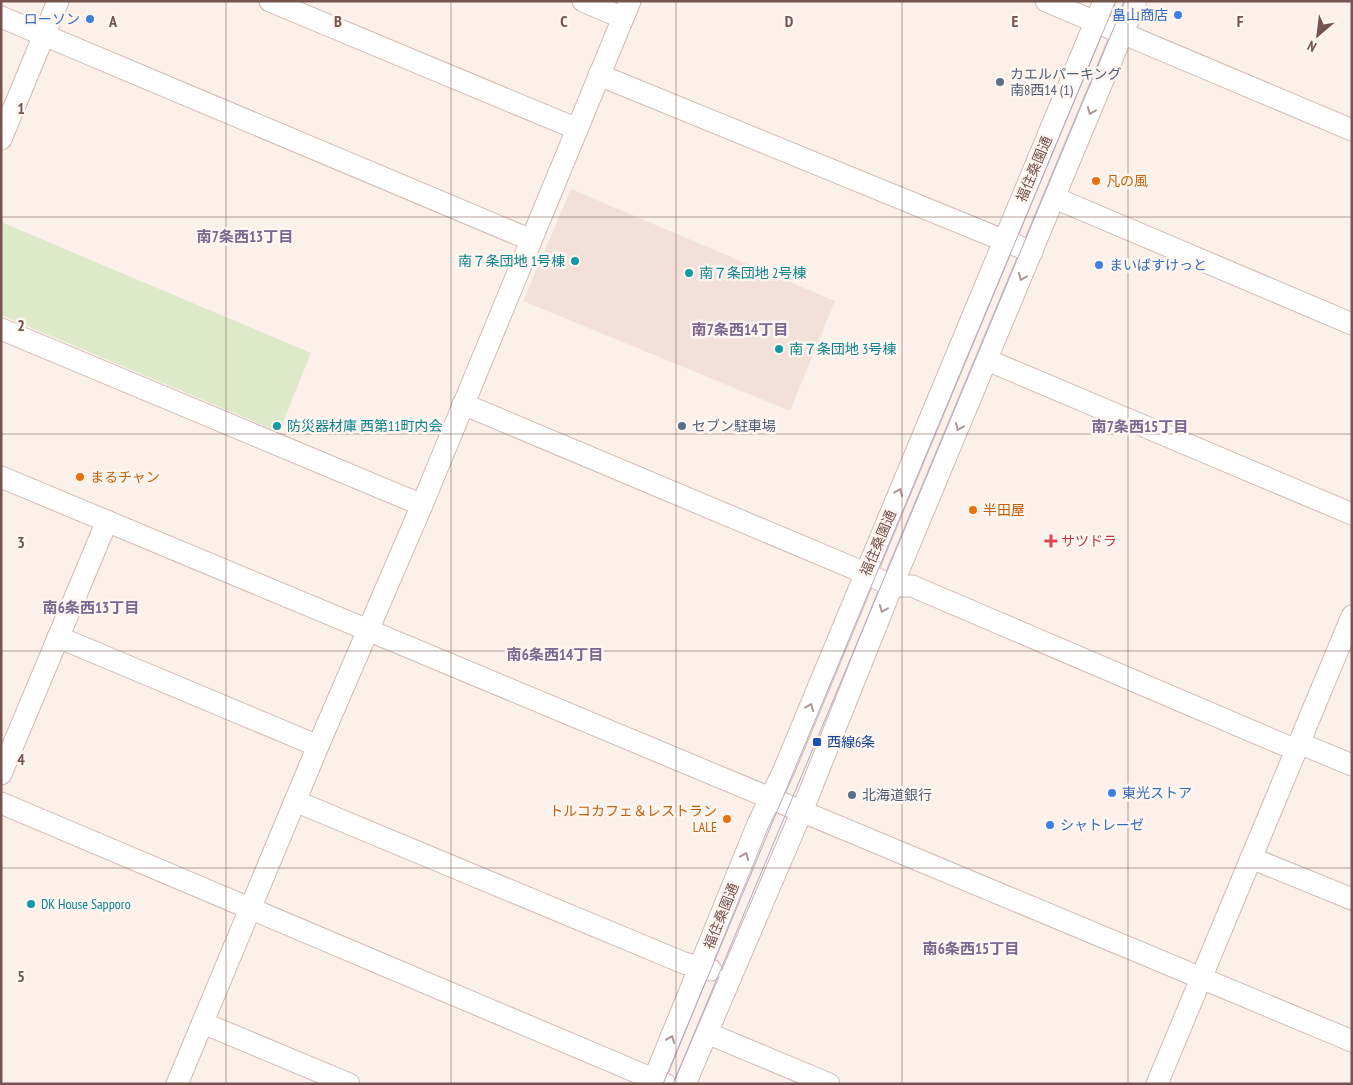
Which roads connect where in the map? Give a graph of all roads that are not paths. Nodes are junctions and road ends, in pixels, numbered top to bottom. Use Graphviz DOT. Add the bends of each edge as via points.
graph roads {
  1 [pos="58,1"];
  2 [pos="270,1"];
  3 [pos="583,1"];
  4 [pos="1046,1"];
  5 [pos="1104,1"];
  6 [pos="1136,1"];
  7 [pos="627,10"];
  8 [pos="1,17"];
  9 [pos="1095,22"];
  10 [pos="44,35"];
  11 [pos="1122,35"];
  12 [pos="599,75"];
  13 [pos="577,129"];
  14 [pos="1352,130"];
  15 [pos="1,139"];
  16 [pos="1055,198"];
  17 [pos="531,240"];
  18 [pos="1004,240"];
  19 [pos="1032,252"];
  20 [pos="1352,324"];
  21 [pos="1,329"];
  22 [pos="987,360"];
  23 [pos="462,404"];
  24 [pos="1,477"];
  25 [pos="422,505"];
  26 [pos="1352,514"];
  27 [pos="107,521"];
  28 [pos="865,573"];
  29 [pos="892,586"];
  30 [pos="1352,616"];
  31 [pos="368,630"];
  32 [pos="58,637"];
  33 [pos="318,746"];
  34 [pos="1297,747"];
  35 [pos="1352,765"];
  36 [pos="1,774"];
  37 [pos="770,798"];
  38 [pos="295,801"];
  39 [pos="1,803"];
  40 [pos="802,812"];
  41 [pos="1251,858"];
  42 [pos="1352,899"];
  43 [pos="249,909"];
  44 [pos="700,966"];
  45 [pos="730,977"];
  46 [pos="1201,978"];
  47 [pos="203,1023"];
  48 [pos="707,1033"];
  49 [pos="1352,1041"];
  50 [pos="657,1082"];
  51 [pos="179,1083"];
  52 [pos="349,1084"];
  53 [pos="685,1084"];
  54 [pos="829,1084"];
  55 [pos="1157,1084"];
  1 -- 10 [label="street"];
  2 -- 13 [label="street"];
  3 -- 7 [label="street"];
  4 -- 9 [label="street"];
  5 -- 9 [label="street, 福住桑園通"];
  6 -- 11 [label="street"];
  7 -- 12 [label="street"];
  8 -- 10 [label="street"];
  9 -- 11 [label="street"];
  9 -- 18 [label="street, 福住桑園通"];
  10 -- 15 [label="street"];
  10 -- 17 [label="street"];
  11 -- 14 [label="street"];
  11 -- 16 [label="street, one-way"];
  12 -- 13 [label="street"];
  12 -- 18 [label="street"];
  13 -- 17 [label="street"];
  16 -- 19 [label="street"];
  16 -- 20 [label="street"];
  17 -- 23 [label="street"];
  18 -- 19 [label="street"];
  28 -- 18 [label="street, 福住桑園通, one-way"];
  19 -- 22 [label="street, one-way"];
  21 -- 25 [label="street"];
  22 -- 26 [label="street"];
  22 -- 29 [label="street, one-way"];
  23 -- 25 [label="street"];
  23 -- 28 [label="street"];
  24 -- 27 [label="street"];
  25 -- 31 [label="street"];
  27 -- 31 [label="street"];
  27 -- 32 [label="street"];
  28 -- 29 [label="street"];
  37 -- 28 [label="street, 福住桑園通, one-way"];
  29 -- 34 [label="street" via="912,586"];
  29 -- 40 [label="street, one-way"];
  30 -- 34 [label="street"];
  31 -- 33 [label="street"];
  31 -- 37 [label="street"];
  32 -- 33 [label="street"];
  32 -- 36 [label="street"];
  33 -- 38 [label="street"];
  34 -- 35 [label="street"];
  34 -- 41 [label="street"];
  37 -- 40 [label="street"];
  44 -- 37 [label="street, 福住桑園通, one-way"];
  38 -- 43 [label="street"];
  38 -- 44 [label="street" via="684,963"];
  39 -- 43 [label="street"];
  40 -- 45 [label="street"];
  40 -- 46 [label="street"];
  41 -- 42 [label="street"];
  41 -- 46 [label="street"];
  43 -- 47 [label="street"];
  43 -- 50 [label="street"];
  44 -- 45 [label="street"];
  50 -- 44 [label="street, 福住桑園通, one-way"];
  45 -- 48 [label="street"];
  46 -- 49 [label="street"];
  46 -- 55 [label="street"];
  47 -- 51 [label="street"];
  47 -- 52 [label="street"];
  48 -- 53 [label="street"];
  48 -- 54 [label="street"];
}
